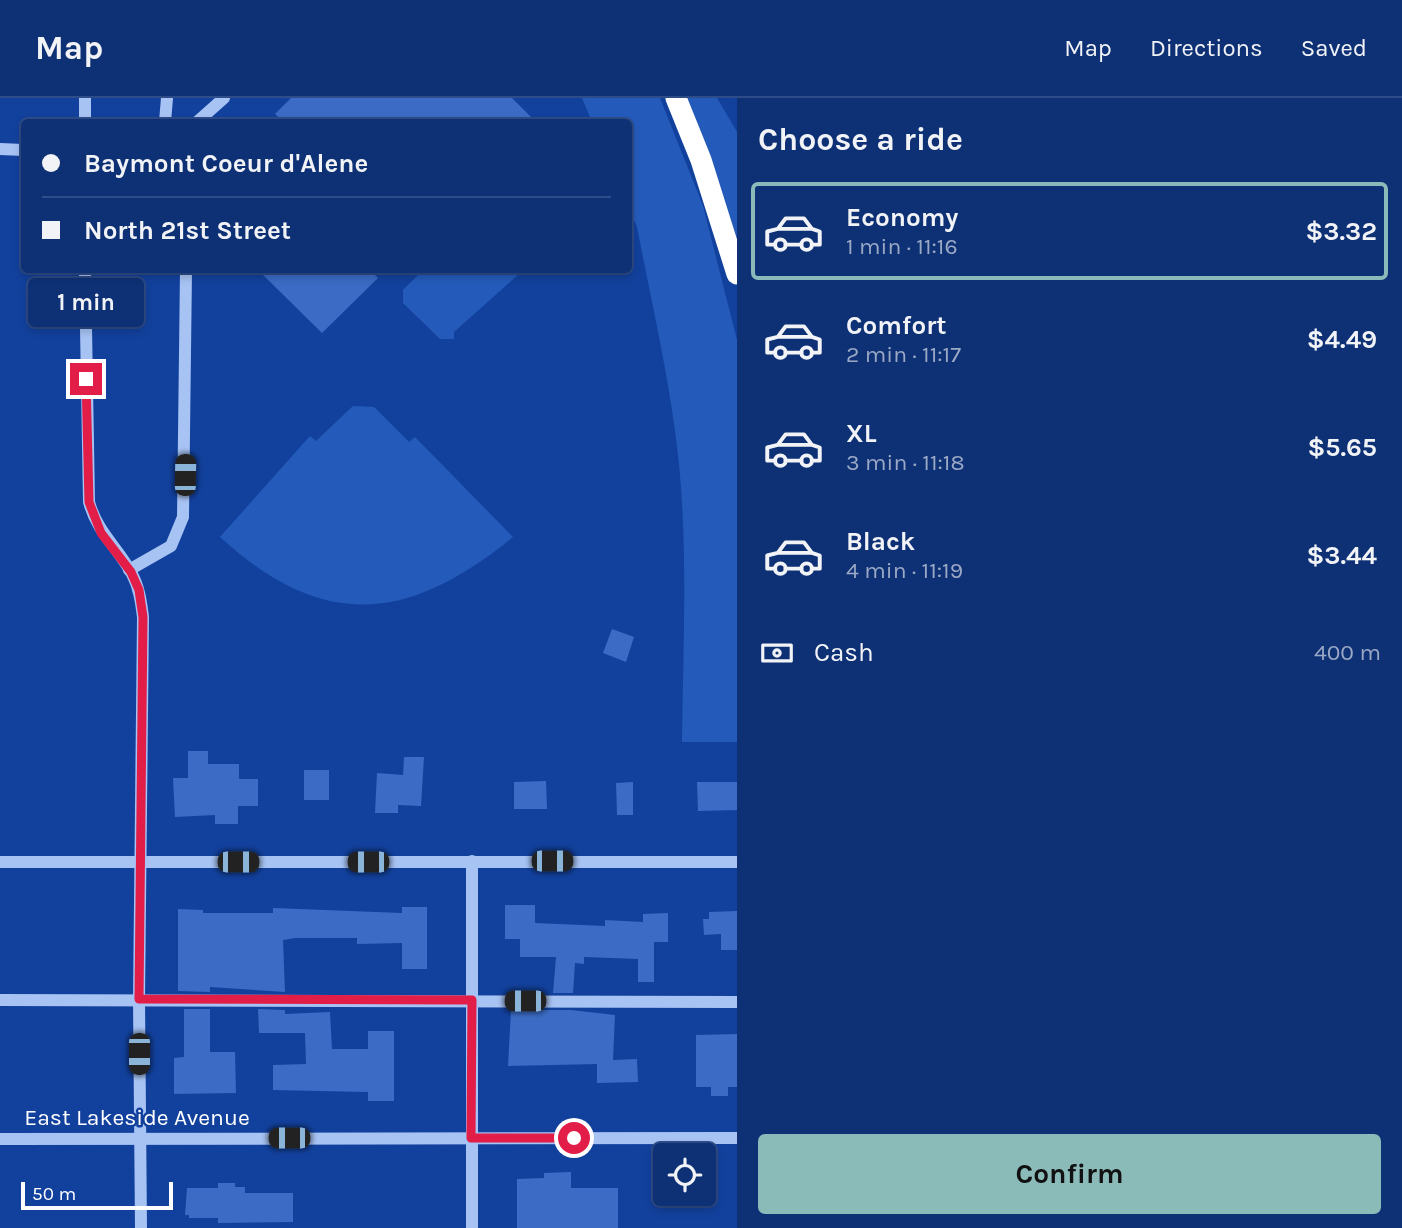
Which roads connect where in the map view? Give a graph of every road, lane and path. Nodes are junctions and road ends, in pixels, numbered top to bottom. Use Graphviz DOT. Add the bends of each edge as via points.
graph roads {
  1 [pos="85,98"];
  2 [pos="167,98"];
  3 [pos="224,98"];
  4 [pos="676,98"];
  5 [pos="85,119"];
  6 [pos="165,119"];
  7 [pos="200,119"];
  8 [pos="0,149"];
  9 [pos="21,150"];
  10 [pos="86,273"];
  11 [pos="187,273"];
  12 [pos="737,274"];
  13 [pos="130,570"];
  14 [pos="472,861"];
  15 [pos="0,862"];
  16 [pos="737,862"];
  17 [pos="140,863"];
  18 [pos="139,999"];
  19 [pos="0,1000"];
  20 [pos="472,1000"];
  21 [pos="737,1002"];
  22 [pos="139,1138"];
  23 [pos="471,1138"];
  24 [pos="677,1138"];
  25 [pos="737,1138"];
  26 [pos="0,1139"];
  27 [pos="677,1143"];
  28 [pos="141,1228"];
  29 [pos="471,1228"];
  1 -- 5 [label="street"];
  2 -- 6 [label="street"];
  3 -- 7 [label="street"];
  4 -- 12 [label="highway" via="712,191"];
  8 -- 9 [label="street"];
  10 -- 13 [label="street" via="89,502 101,533"];
  11 -- 13 [label="street" via="183,517 171,546"];
  13 -- 17 [label="street" via="143,617"];
  14 -- 16 [label="street"];
  14 -- 17 [label="street"];
  14 -- 20 [label="street"];
  15 -- 17 [label="street"];
  17 -- 18 [label="street"];
  18 -- 19 [label="street"];
  18 -- 20 [label="street"];
  18 -- 22 [label="street"];
  20 -- 21 [label="street"];
  20 -- 23 [label="street"];
  22 -- 23 [label="street, East Lakeside Avenue"];
  22 -- 26 [label="street, East Lakeside Avenue"];
  22 -- 28 [label="street"];
  23 -- 24 [label="street, East Lakeside Avenue"];
  23 -- 29 [label="street"];
  24 -- 25 [label="street, East Lakeside Avenue"];
  24 -- 27 [label="street"];
}
